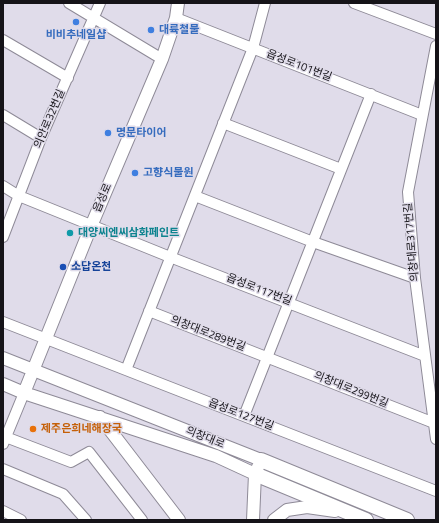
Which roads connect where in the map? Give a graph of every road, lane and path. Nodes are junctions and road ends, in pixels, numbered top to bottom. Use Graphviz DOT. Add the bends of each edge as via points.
graph roads {
  1 [pos="69,3"];
  2 [pos="100,3"];
  3 [pos="178,3"];
  4 [pos="266,3"];
  5 [pos="354,3"];
  6 [pos="176,18"];
  7 [pos="94,19"];
  8 [pos="436,34"];
  9 [pos="3,40"];
  10 [pos="436,46"];
  11 [pos="253,48"];
  12 [pos="162,60"];
  13 [pos="68,78"];
  14 [pos="371,94"];
  15 [pos="3,115"];
  16 [pos="422,115"];
  17 [pos="224,123"];
  18 [pos="41,138"];
  19 [pos="341,169"];
  20 [pos="3,186"];
  21 [pos="19,196"];
  22 [pos="195,196"];
  23 [pos="92,224"];
  24 [pos="3,237"];
  25 [pos="313,242"];
  26 [pos="170,257"];
  27 [pos="415,278"];
  28 [pos="289,302"];
  29 [pos="149,311"];
  30 [pos="3,322"];
  31 [pos="46,339"];
  32 [pos="425,356"];
  33 [pos="268,357"];
  34 [pos="3,358"];
  35 [pos="33,370"];
  36 [pos="126,370"];
  37 [pos="3,384"];
  38 [pos="24,393"];
  39 [pos="244,416"];
  40 [pos="100,417"];
  41 [pos="434,423"];
  42 [pos="4,439"];
  43 [pos="436,439"];
  44 [pos="261,460"];
  45 [pos="3,469"];
  46 [pos="255,474"];
  47 [pos="436,492"];
  48 [pos="3,511"];
  49 [pos="346,512"];
  50 [pos="21,520"];
  51 [pos="86,520"];
  52 [pos="142,520"];
  53 [pos="179,520"];
  54 [pos="253,520"];
  55 [pos="274,520"];
  56 [pos="366,520"];
  57 [pos="406,520"];
  1 -- 7 [label="street"];
  2 -- 7 [label="street, 의안로32번길"];
  3 -- 6 [label="main road, 읍성로"];
  4 -- 11 [label="street"];
  5 -- 8 [label="street"];
  6 -- 11 [label="street, 읍성로101번길"];
  6 -- 12 [label="main road, 읍성로"];
  7 -- 12 [label="street"];
  7 -- 13 [label="street, 의안로32번길"];
  9 -- 13 [label="street"];
  10 -- 16 [label="street, 의창대로317번길"];
  11 -- 14 [label="street, 읍성로101번길"];
  11 -- 17 [label="street"];
  12 -- 23 [label="main road, 읍성로"];
  13 -- 18 [label="street, 의안로32번길"];
  14 -- 16 [label="street, 읍성로101번길"];
  14 -- 19 [label="street"];
  15 -- 18 [label="street"];
  16 -- 27 [label="street, 의창대로317번길" via="408,192"];
  17 -- 19 [label="street"];
  17 -- 22 [label="street"];
  18 -- 21 [label="street, 의안로32번길"];
  19 -- 25 [label="street"];
  20 -- 21 [label="street, 읍성로117번길"];
  21 -- 23 [label="street, 읍성로117번길"];
  21 -- 24 [label="street, 의안로32번길"];
  22 -- 25 [label="street"];
  22 -- 26 [label="street"];
  23 -- 26 [label="street, 읍성로117번길"];
  23 -- 31 [label="main road, 읍성로"];
  25 -- 27 [label="street"];
  25 -- 28 [label="street"];
  26 -- 28 [label="street, 읍성로117번길"];
  26 -- 29 [label="street"];
  27 -- 32 [label="street, 의창대로317번길"];
  28 -- 32 [label="street, 읍성로117번길"];
  28 -- 33 [label="street"];
  29 -- 33 [label="street, 의창대로289번길"];
  29 -- 36 [label="street"];
  30 -- 31 [label="street, 읍성로127번길"];
  31 -- 35 [label="main road, 읍성로"];
  31 -- 36 [label="street, 읍성로127번길"];
  32 -- 41 [label="street, 의창대로317번길"];
  33 -- 39 [label="street"];
  33 -- 41 [label="street, 의창대로299번길"];
  34 -- 35 [label="main road, 의창대로"];
  35 -- 38 [label="main road, 읍성로"];
  35 -- 44 [label="main road, 의창대로"];
  36 -- 39 [label="street, 읍성로127번길"];
  37 -- 38 [label="main road, 의창대로"];
  38 -- 40 [label="main road, 의창대로"];
  38 -- 42 [label="street"];
  39 -- 47 [label="street, 읍성로127번길"];
  40 -- 46 [label="main road, 의창대로" via="216,456"];
  40 -- 53 [label="main road"];
  41 -- 43 [label="street, 의창대로317번길"];
  42 -- 52 [label="street" via="71,462 89,452"];
  44 -- 46 [label="main road"];
  44 -- 57 [label="highway, 의창대로"];
  45 -- 51 [label="street" via="63,494"];
  46 -- 49 [label="highway, 의창대로"];
  46 -- 54 [label="main road"];
  48 -- 50 [label="street"];
  49 -- 55 [label="main road" via="307,507 287,510"];
  49 -- 56 [label="highway, 의창대로"];
}
